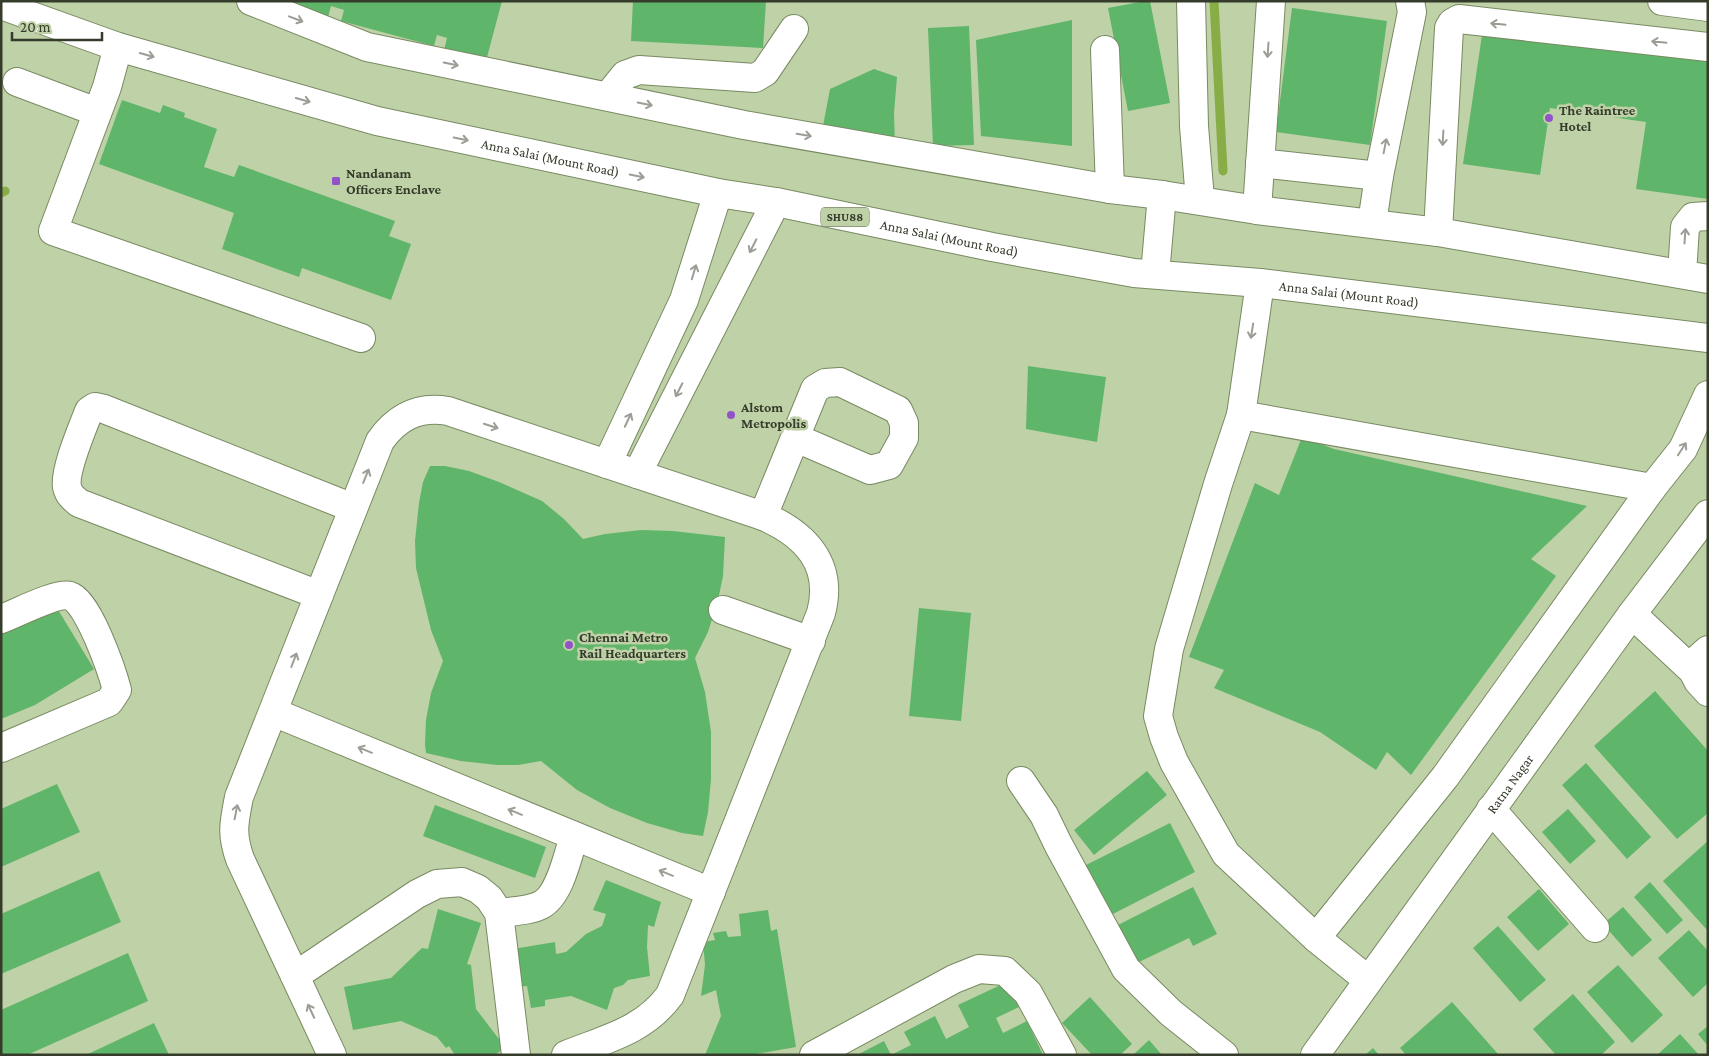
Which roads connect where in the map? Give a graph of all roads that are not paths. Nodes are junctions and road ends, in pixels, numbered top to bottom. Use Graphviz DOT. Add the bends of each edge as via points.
graph roads {
  1 [pos="251,1"];
  2 [pos="1191,1"];
  3 [pos="1271,1"];
  4 [pos="1410,1"];
  5 [pos="1662,1"];
  6 [pos="1,5"];
  7 [pos="1708,7"];
  8 [pos="794,29"];
  9 [pos="118,47"];
  10 [pos="1708,47"];
  11 [pos="1105,50"];
  12 [pos="17,82"];
  13 [pos="608,96"];
  14 [pos="97,112"];
  15 [pos="1379,176"];
  16 [pos="1259,187"];
  17 [pos="1110,189"];
  18 [pos="718,192"];
  19 [pos="1162,195"];
  20 [pos="1200,200"];
  21 [pos="776,202"];
  22 [pos="1708,216"];
  23 [pos="1372,217"];
  24 [pos="1438,232"];
  25 [pos="1155,274"];
  26 [pos="1695,276"];
  27 [pos="1260,282"];
  28 [pos="361,338"];
  29 [pos="1708,338"];
  30 [pos="1708,395"];
  31 [pos="1241,415"];
  32 [pos="796,438"];
  33 [pos="607,464"];
  34 [pos="637,474"];
  35 [pos="1652,488"];
  36 [pos="353,508"];
  37 [pos="1708,514"];
  38 [pos="763,516"];
  39 [pos="319,595"];
  40 [pos="723,610"];
  41 [pos="1632,614"];
  42 [pos="1,619"];
  43 [pos="810,641"];
  44 [pos="1703,671"];
  45 [pos="273,712"];
  46 [pos="1,748"];
  47 [pos="1021,781"];
  48 [pos="1491,809"];
  49 [pos="574,836"];
  50 [pos="711,892"];
  51 [pos="499,913"];
  52 [pos="1595,928"];
  53 [pos="1316,938"];
  54 [pos="295,976"];
  55 [pos="1368,980"];
  56 [pos="332,1055"];
  57 [pos="516,1055"];
  58 [pos="566,1055"];
  59 [pos="814,1055"];
  60 [pos="1062,1055"];
  61 [pos="1224,1055"];
  62 [pos="1315,1055"];
  1 -- 13 [label="main road, one-way" via="367,47"];
  2 -- 20 [label="main road" via="1194,126"];
  3 -- 16 [label="main road, one-way"];
  15 -- 4 [label="main road, one-way" via="1412,12"];
  5 -- 7 [label="main road"];
  6 -- 9 [label="main road, Anna Salai (Mount Road) / SHU88"];
  8 -- 13 [label="main road" via="765,72 755,78 639,70 624,75"];
  9 -- 14 [label="main road"];
  9 -- 18 [label="main road, Anna Salai (Mount Road) / SHU88, one-way" via="377,121"];
  10 -- 24 [label="main road, one-way" via="1459,19 1452,23 1449,28"];
  11 -- 17 [label="main road"];
  12 -- 14 [label="main road"];
  13 -- 17 [label="main road, one-way" via="744,125"];
  14 -- 28 [label="main road" via="53,231"];
  15 -- 16 [label="main road"];
  15 -- 23 [label="main road"];
  16 -- 20 [label="main road"];
  16 -- 23 [label="main road"];
  17 -- 19 [label="main road"];
  18 -- 21 [label="main road, Anna Salai (Mount Road) / SHU88"];
  33 -- 18 [label="main road, one-way" via="684,300"];
  19 -- 20 [label="main road"];
  19 -- 25 [label="main road"];
  21 -- 25 [label="main road, Anna Salai (Mount Road) / SHU88" via="992,247"];
  21 -- 34 [label="main road, one-way"];
  26 -- 22 [label="main road, one-way" via="1685,227 1693,217"];
  23 -- 24 [label="main road"];
  24 -- 26 [label="main road"];
  25 -- 27 [label="main road, Anna Salai (Mount Road) / SHU88"];
  27 -- 29 [label="main road, Anna Salai (Mount Road) / SHU88"];
  27 -- 31 [label="main road, one-way"];
  35 -- 30 [label="main road, one-way" via="1683,449"];
  31 -- 35 [label="main road"];
  31 -- 53 [label="main road" via="1169,649 1158,716 1174,762 1226,854"];
  32 -- 38 [label="main road"];
  33 -- 34 [label="main road"];
  36 -- 33 [label="main road, one-way" via="387,431 422,410 448,411"];
  34 -- 38 [label="main road"];
  35 -- 53 [label="main road" via="1445,777"];
  36 -- 39 [label="main road"];
  36 -- 39 [label="main road" via="104,409 95,407 88,411 68,471 66,482 72,498"];
  37 -- 41 [label="main road, Ratna Nagar"];
  38 -- 43 [label="main road" via="798,536 811,548 818,561 825,599"];
  45 -- 39 [label="main road, one-way"];
  40 -- 43 [label="main road"];
  41 -- 44 [label="main road"];
  41 -- 48 [label="main road, Ratna Nagar"];
  42 -- 46 [label="main road" via="55,596 70,596 82,604 117,690 109,702"];
  43 -- 50 [label="main road"];
  49 -- 45 [label="main road, one-way"];
  54 -- 45 [label="main road, one-way" via="234,841 240,796"];
  47 -- 61 [label="main road" via="1044,815 1126,969 1171,1013"];
  48 -- 52 [label="main road"];
  48 -- 55 [label="main road, Ratna Nagar"];
  50 -- 49 [label="main road, one-way"];
  49 -- 51 [label="main road" via="559,883 545,903 535,908"];
  50 -- 58 [label="main road" via="670,995 662,1006 634,1028"];
  51 -- 54 [label="main road" via="478,889 462,882 437,884"];
  51 -- 57 [label="main road"];
  53 -- 55 [label="main road"];
  56 -- 54 [label="main road, one-way"];
  55 -- 62 [label="main road, Ratna Nagar"];
  59 -- 60 [label="main road" via="954,979 979,969 1005,971 1028,993"];
}
